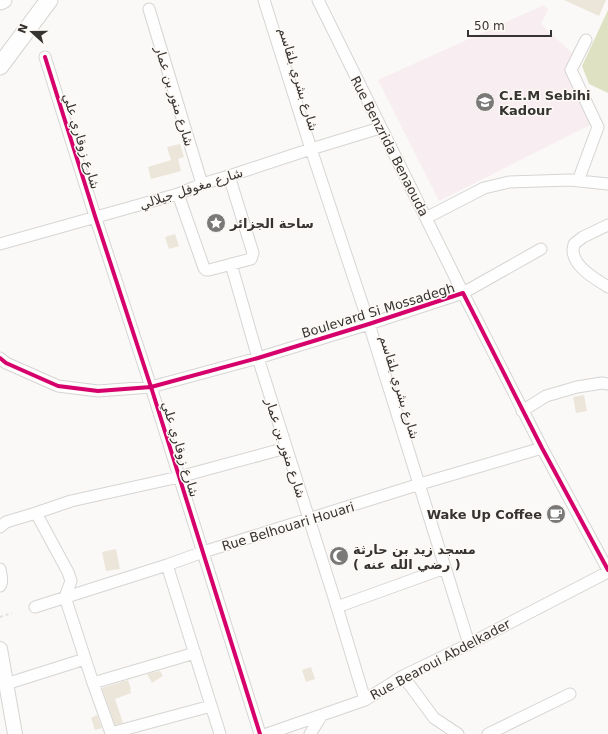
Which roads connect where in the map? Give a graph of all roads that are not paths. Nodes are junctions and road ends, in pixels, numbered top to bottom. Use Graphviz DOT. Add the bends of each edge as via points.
graph roads {
  1 [pos="49,0"];
  2 [pos="264,0"];
  3 [pos="318,0"];
  4 [pos="149,9"];
  5 [pos="586,40"];
  6 [pos="45,57"];
  7 [pos="0,66"];
  8 [pos="380,128"];
  9 [pos="311,149"];
  10 [pos="229,176"];
  11 [pos="578,181"];
  12 [pos="202,184"];
  13 [pos="608,184"];
  14 [pos="178,194"];
  15 [pos="95,216"];
  16 [pos="426,218"];
  17 [pos="608,225"];
  18 [pos="0,244"];
  19 [pos="541,249"];
  20 [pos="231,264"];
  21 [pos="608,287"];
  22 [pos="463,293"];
  23 [pos="369,324"];
  24 [pos="0,358"];
  25 [pos="258,358"];
  26 [pos="608,384"];
  27 [pos="151,387"];
  28 [pos="522,410"];
  29 [pos="286,448"];
  30 [pos="542,448"];
  31 [pos="179,477"];
  32 [pos="420,484"];
  33 [pos="36,514"];
  34 [pos="309,520"];
  35 [pos="0,527"];
  36 [pos="203,552"];
  37 [pos="167,565"];
  38 [pos="445,568"];
  39 [pos="0,569"];
  40 [pos="608,571"];
  41 [pos="0,586"];
  42 [pos="65,598"];
  43 [pos="35,607"];
  44 [pos="337,607"];
  45 [pos="469,644"];
  46 [pos="0,649"];
  47 [pos="195,653"];
  48 [pos="85,659"];
  49 [pos="403,676"];
  50 [pos="93,683"];
  51 [pos="6,684"];
  52 [pos="570,694"];
  53 [pos="365,700"];
  54 [pos="211,706"];
  55 [pos="322,715"];
  56 [pos="112,733"];
  57 [pos="15,734"];
  58 [pos="220,734"];
  59 [pos="260,734"];
  60 [pos="267,734"];
  61 [pos="310,734"];
  62 [pos="458,734"];
  63 [pos="488,734"];
  1 -- 7 [label="highway"];
  2 -- 9 [label="street, شارع بشري بلقاسم"];
  3 -- 8 [label="street, Rue Benzrida Benaouda"];
  4 -- 12 [label="street, شارع منور بن عمار"];
  5 -- 11 [label="street" via="572,70 598,127"];
  6 -- 15 [label="street, شارع زوقاري علي"];
  8 -- 9 [label="street, شارع مغوفل جيلالي"];
  8 -- 16 [label="street, Rue Benzrida Benaouda"];
  9 -- 10 [label="street, شارع مغوفل جيلالي"];
  9 -- 23 [label="street, شارع بشري بلقاسم"];
  10 -- 12 [label="street, شارع مغوفل جيلالي"];
  10 -- 20 [label="street" via="253,253 251,259"];
  11 -- 13 [label="street"];
  11 -- 16 [label="street" via="509,182 484,188"];
  12 -- 14 [label="street, شارع مغوفل جيلالي"];
  14 -- 15 [label="street, شارع مغوفل جيلالي"];
  14 -- 20 [label="street" via="204,268 208,270"];
  15 -- 18 [label="street, شارع مغوفل جيلالي"];
  15 -- 27 [label="street, شارع زوقاري علي"];
  16 -- 22 [label="street, Rue Benzrida Benaouda"];
  17 -- 21 [label="street" via="583,237 574,244 573,251 582,270"];
  19 -- 22 [label="street"];
  20 -- 25 [label="street, شارع منور بن عمار"];
  22 -- 23 [label="street, Boulevard Si Mossadegh"];
  22 -- 28 [label="street, Boulevard Si Mossadegh"];
  23 -- 25 [label="street, Boulevard Si Mossadegh"];
  23 -- 32 [label="street, شارع بشري بلقاسم"];
  24 -- 27 [label="street, Boulevard Si Mossadegh" via="58,386 98,391"];
  25 -- 27 [label="street, Boulevard Si Mossadegh"];
  25 -- 29 [label="street, شارع منور بن عمار"];
  26 -- 28 [label="street" via="577,387 546,396"];
  27 -- 31 [label="street, شارع زوقاري علي"];
  28 -- 30 [label="street, Boulevard Si Mossadegh"];
  29 -- 31 [label="street"];
  29 -- 34 [label="street, شارع منور بن عمار"];
  30 -- 32 [label="street, Rue Belhouari Houari"];
  30 -- 40 [label="street, Boulevard Si Mossadegh"];
  31 -- 33 [label="street" via="72,501"];
  31 -- 36 [label="street, شارع زوقاري علي"];
  32 -- 34 [label="street, Rue Belhouari Houari"];
  32 -- 38 [label="street, شارع بشري بلقاسم"];
  33 -- 35 [label="street" via="6,522"];
  33 -- 42 [label="street" via="68,572 71,581"];
  34 -- 36 [label="street, Rue Belhouari Houari"];
  34 -- 44 [label="street, شارع منور بن عمار"];
  36 -- 37 [label="street, Rue Belhouari Houari"];
  36 -- 59 [label="street, شارع زوقاري علي"];
  37 -- 42 [label="street, Rue Belhouari Houari"];
  37 -- 47 [label="street"];
  38 -- 44 [label="street"];
  38 -- 45 [label="street, شارع بشري بلقاسم"];
  39 -- 41 [label="street"];
  40 -- 45 [label="street, Rue Bearoui Abdelkader"];
  42 -- 43 [label="street, Rue Belhouari Houari"];
  42 -- 48 [label="street"];
  44 -- 53 [label="street, شارع منور بن عمار"];
  45 -- 49 [label="street, Rue Bearoui Abdelkader"];
  46 -- 51 [label="main road"];
  47 -- 50 [label="street"];
  47 -- 54 [label="street"];
  48 -- 50 [label="street"];
  48 -- 51 [label="street"];
  49 -- 53 [label="street, Rue Bearoui Abdelkader"];
  49 -- 62 [label="street" via="434,718"];
  50 -- 56 [label="street"];
  51 -- 57 [label="main road"];
  52 -- 63 [label="street"];
  53 -- 55 [label="street, Rue Bearoui Abdelkader"];
  54 -- 56 [label="street"];
  54 -- 58 [label="street"];
  55 -- 60 [label="street, Rue Bearoui Abdelkader"];
  55 -- 61 [label="street"];
}
